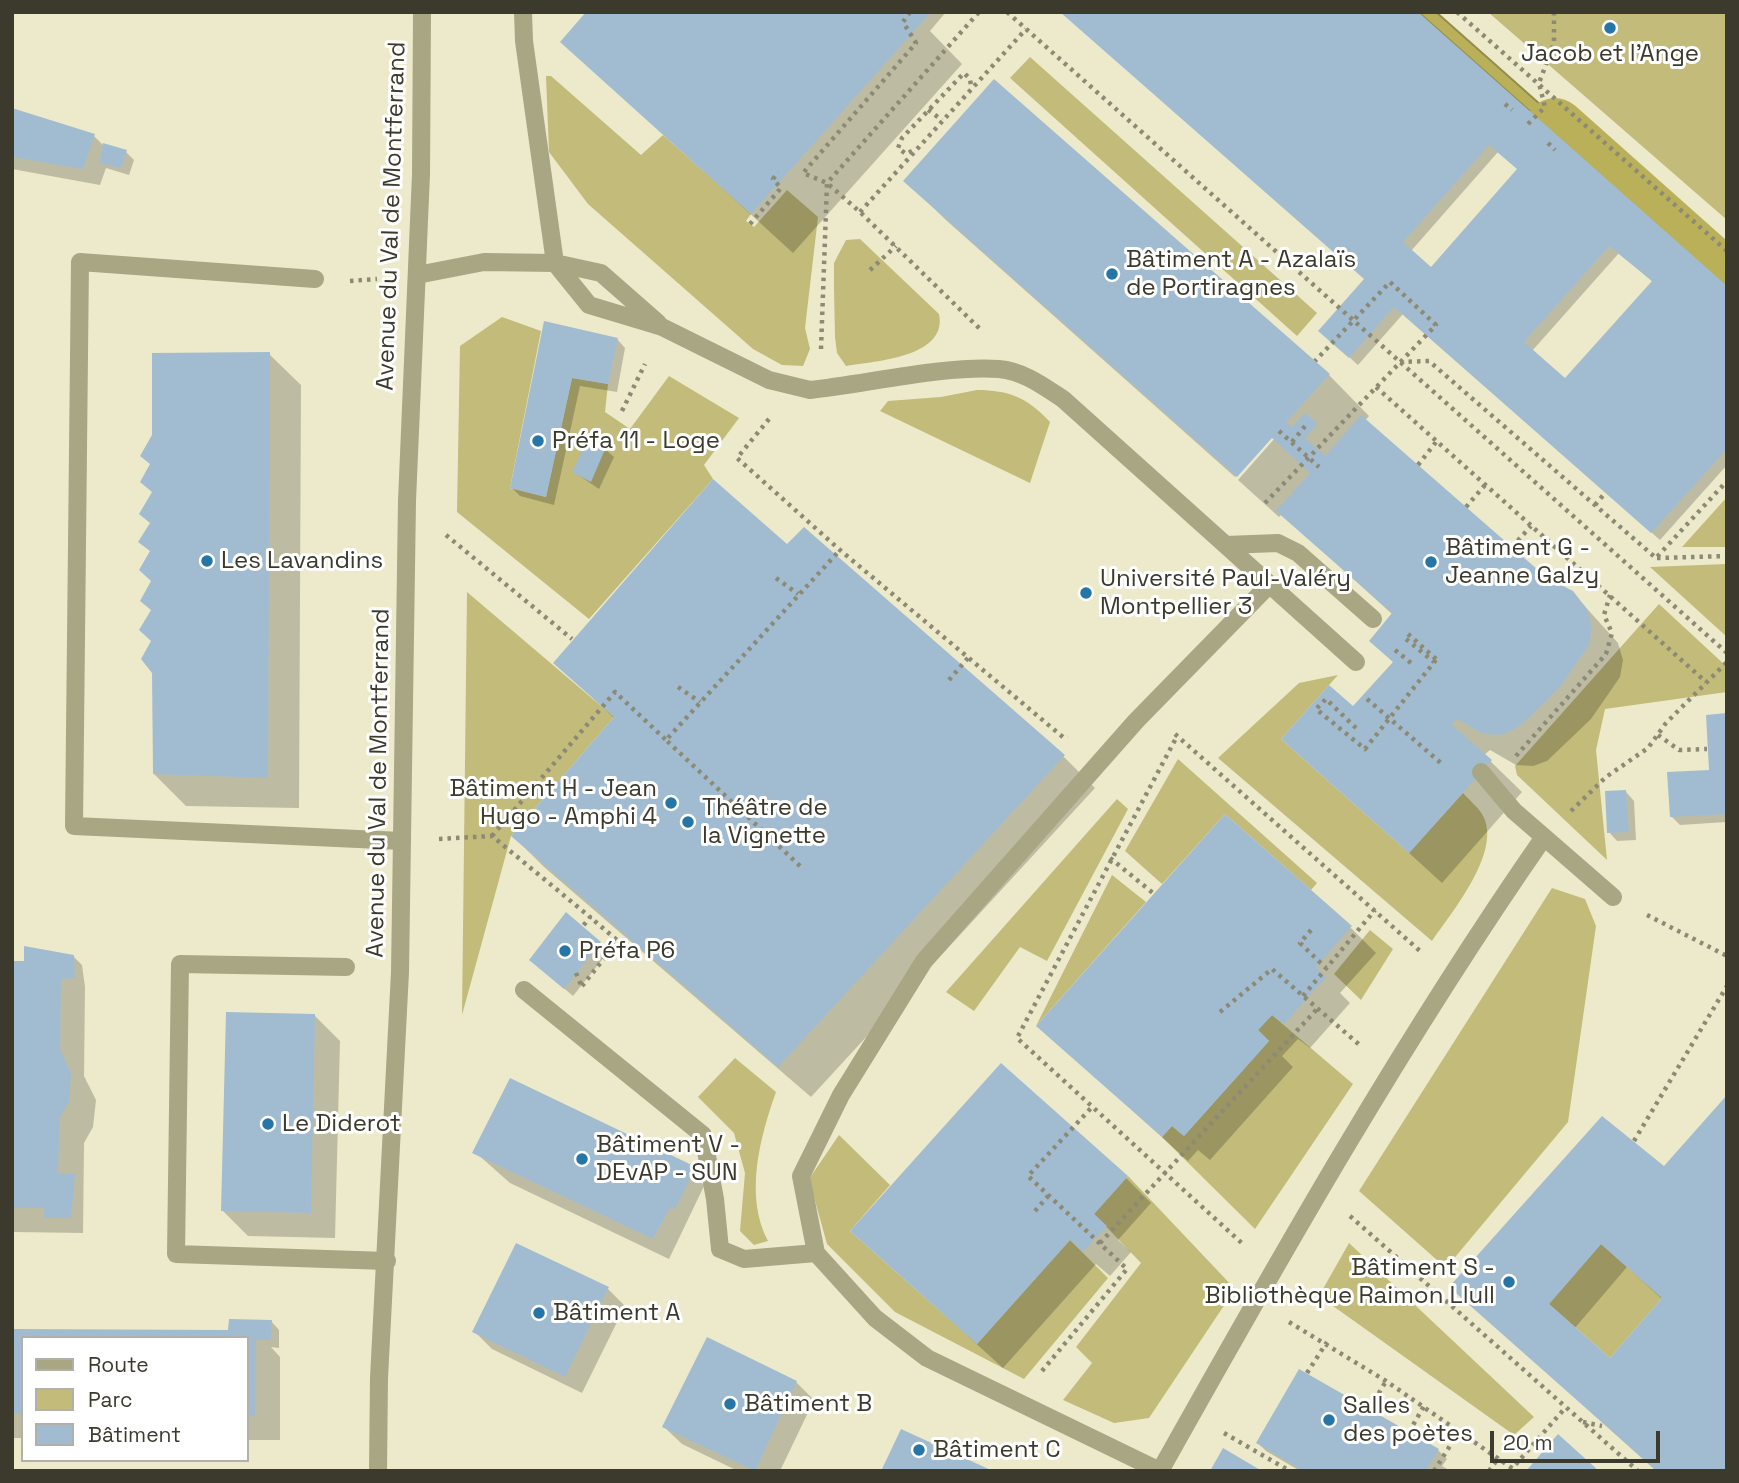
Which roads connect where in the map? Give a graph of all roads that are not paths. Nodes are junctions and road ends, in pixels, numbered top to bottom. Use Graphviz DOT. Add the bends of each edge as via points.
graph roads {
  1 [pos="422,12"];
  2 [pos="523,12"];
  3 [pos="555,263"];
  4 [pos="417,275"];
  5 [pos="315,279"];
  6 [pos="662,327"];
  7 [pos="1226,545"];
  8 [pos="1268,586"];
  9 [pos="1373,618"];
  10 [pos="1356,662"];
  11 [pos="1487,778"];
  12 [pos="1544,836"];
  13 [pos="402,841"];
  14 [pos="1613,897"];
  15 [pos="345,967"];
  16 [pos="524,990"];
  17 [pos="816,1253"];
  18 [pos="387,1261"];
  19 [pos="378,1471"];
  20 [pos="1160,1471"];
  1 -- 4 [label="street, Avenue du Val de Montferrand"];
  2 -- 3 [label="street"];
  3 -- 4 [label="street" via="485,261"];
  3 -- 6 [label="street" via="601,273"];
  3 -- 6 [label="street" via="589,305"];
  4 -- 13 [label="street, Avenue du Val de Montferrand" via="407,501"];
  5 -- 13 [label="street" via="80,262 74,826"];
  6 -- 7 [label="street" via="794,388 1000,369 1030,378 1063,398"];
  7 -- 8 [label="street"];
  7 -- 9 [label="street" via="1278,543 1298,554"];
  8 -- 10 [label="street"];
  8 -- 17 [label="street" via="1136,721 924,961 841,1095 801,1176"];
  11 -- 12 [label="street" via="1514,811"];
  12 -- 14 [label="street"];
  12 -- 20 [label="street" via="1451,976 1254,1302"];
  13 -- 18 [label="street, Avenue du Val de Montferrand"];
  15 -- 18 [label="street" via="180,964 176,1254"];
  16 -- 17 [label="street" via="702,1135 720,1248 744,1259"];
  17 -- 20 [label="street" via="875,1318 927,1358"];
  18 -- 19 [label="street, Avenue du Val de Montferrand"];
}
